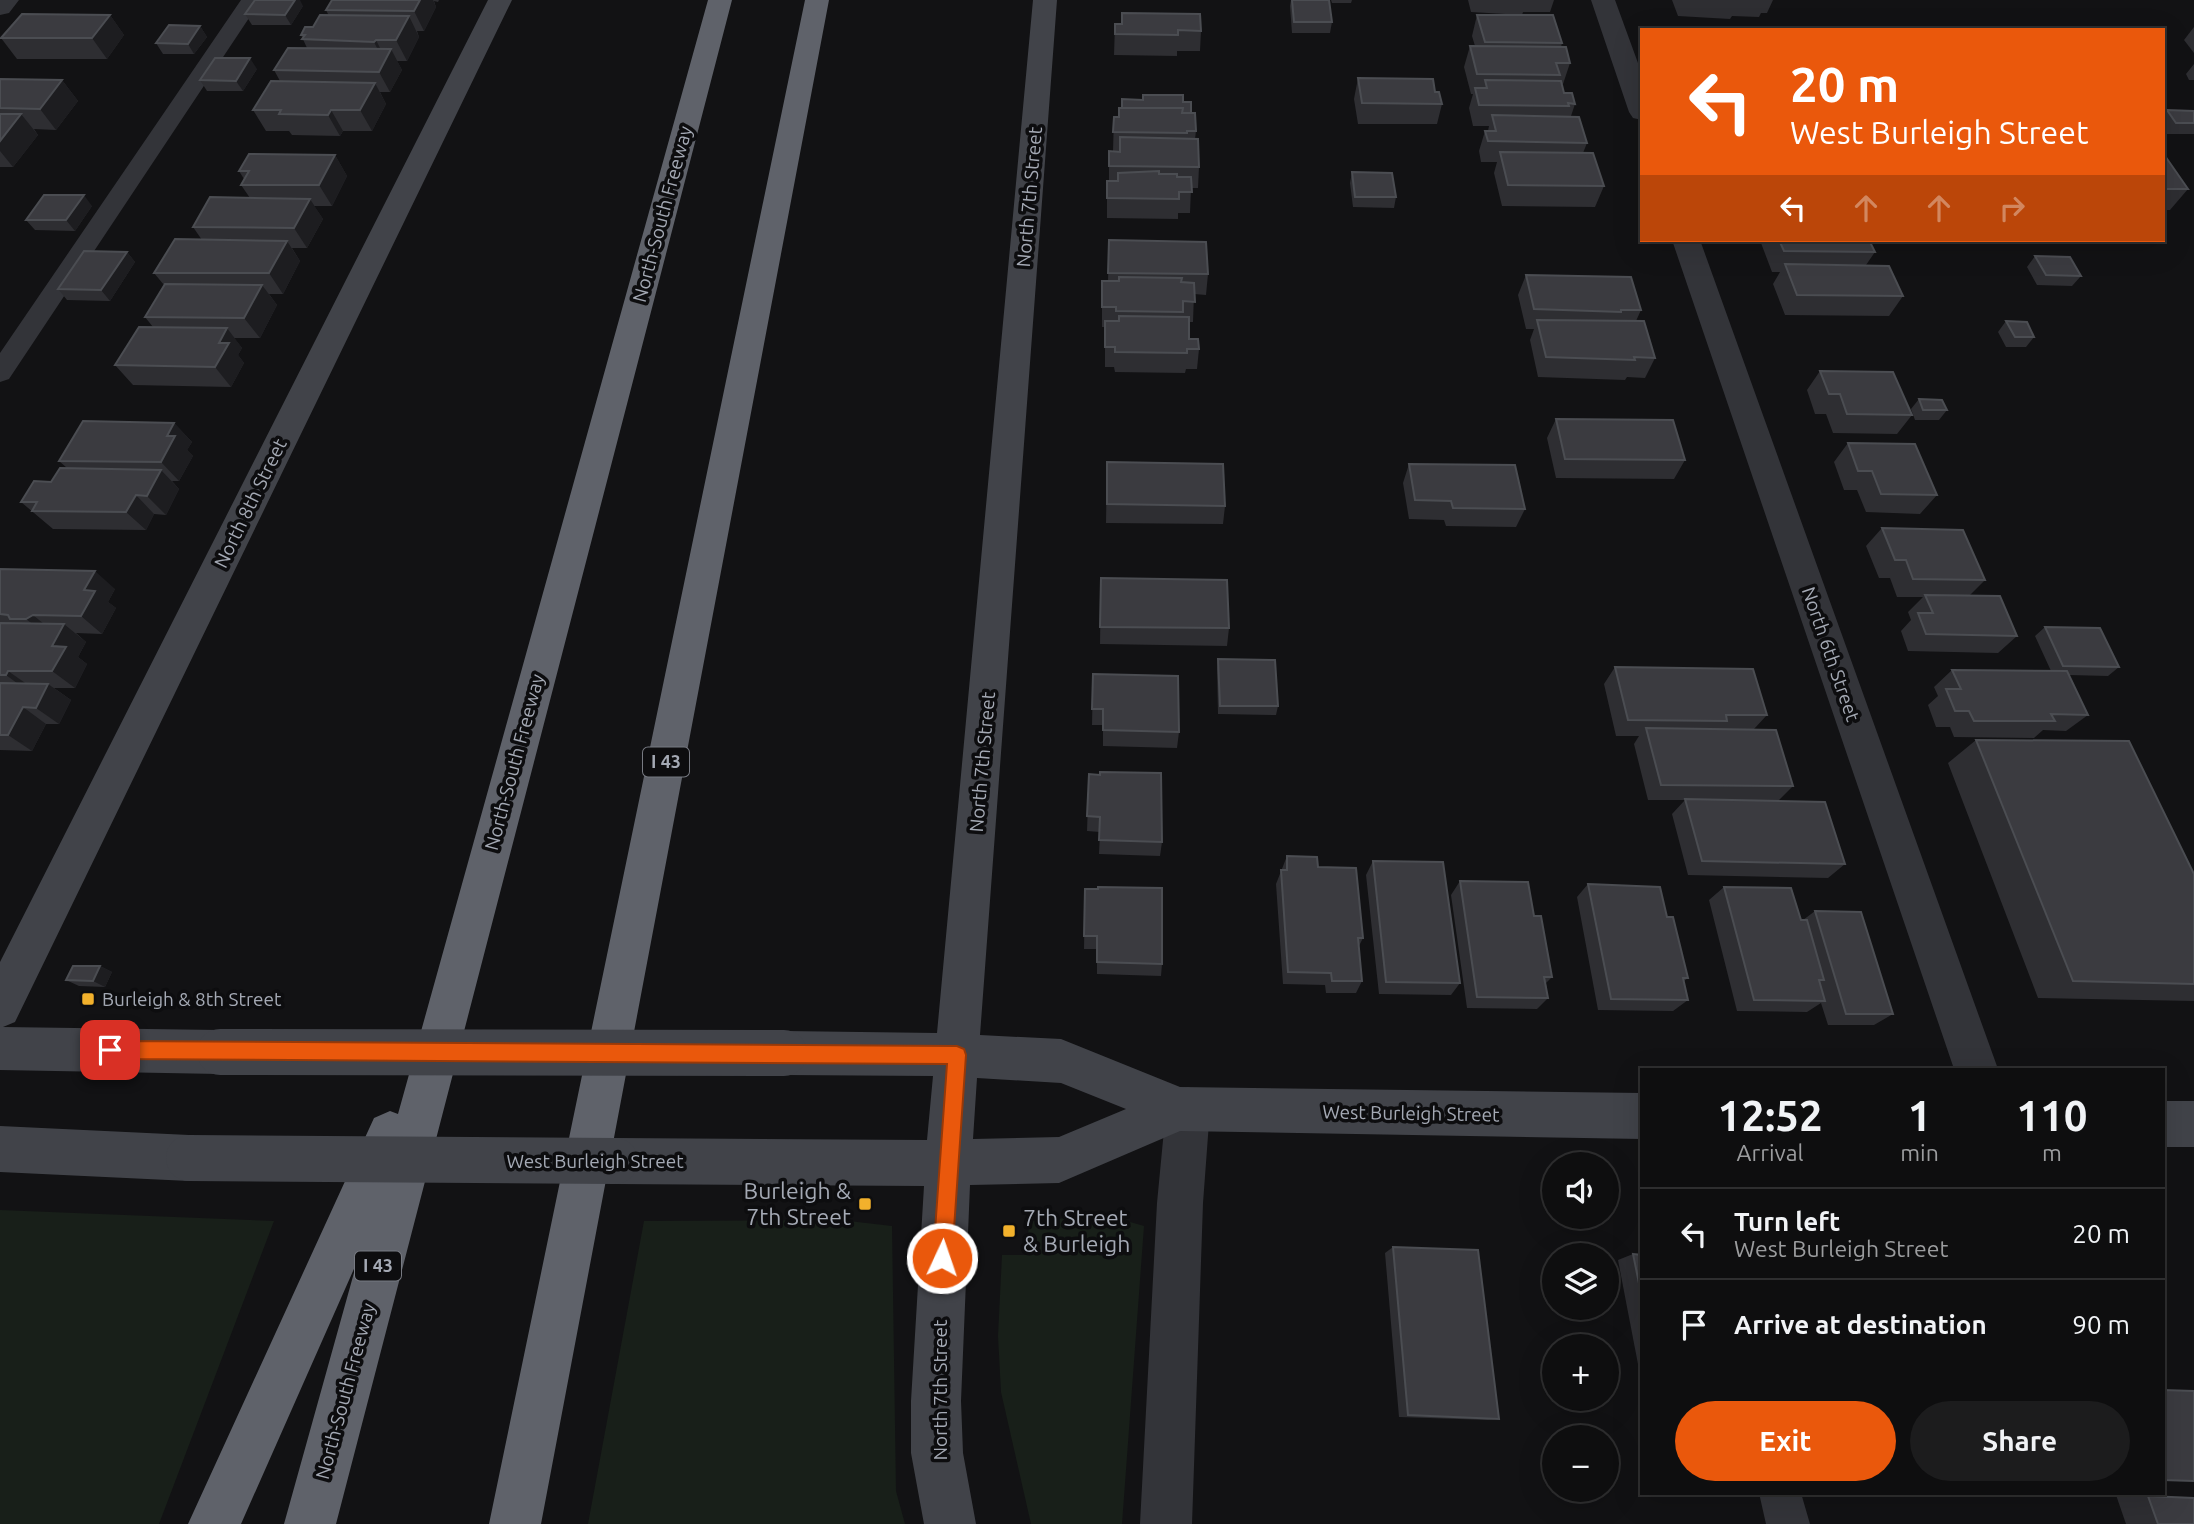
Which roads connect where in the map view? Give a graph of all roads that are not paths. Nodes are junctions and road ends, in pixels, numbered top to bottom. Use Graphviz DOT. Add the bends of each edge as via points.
graph roads {
  1 [pos="7,0"];
  2 [pos="251,0"];
  3 [pos="500,0"];
  4 [pos="720,0"];
  5 [pos="817,0"];
  6 [pos="1045,0"];
  7 [pos="1602,0"];
  8 [pos="0,8"];
  9 [pos="1640,105"];
  10 [pos="1687,242"];
  11 [pos="0,373"];
  12 [pos="0,1007"];
  13 [pos="447,1007"];
  14 [pos="0,1048"];
  15 [pos="957,1055"];
  16 [pos="1976,1068"];
  17 [pos="1184,1109"];
  18 [pos="1640,1116"];
  19 [pos="2165,1124"];
  20 [pos="2194,1124"];
  21 [pos="0,1149"];
  22 [pos="948,1163"];
  23 [pos="1781,1495"];
  24 [pos="214,1524"];
  25 [pos="310,1524"];
  26 [pos="515,1524"];
  27 [pos="950,1524"];
  28 [pos="1166,1524"];
  29 [pos="1788,1524"];
  1 -- 8 [label="street"];
  2 -- 11 [label="lane"];
  3 -- 12 [label="street, North 8th Street"];
  4 -- 13 [label="highway, North-South Freeway / I 43"];
  5 -- 26 [label="highway, I 43"];
  6 -- 15 [label="street, North 7th Street"];
  7 -- 9 [label="street"];
  10 -- 16 [label="street, North 6th Street"];
  13 -- 24 [label="highway"];
  13 -- 25 [label="highway, North-South Freeway / I 43"];
  14 -- 15 [label="street, West Burleigh Street, bridge"];
  15 -- 17 [label="street, West Burleigh Street" via="1061,1061"];
  15 -- 22 [label="street, North 7th Street"];
  17 -- 18 [label="street, West Burleigh Street"];
  17 -- 22 [label="street, West Burleigh Street" via="1059,1160"];
  17 -- 28 [label="street"];
  19 -- 20 [label="street"];
  21 -- 22 [label="street, West Burleigh Street, bridge" via="189,1158"];
  22 -- 27 [label="street, North 7th Street" via="936,1401 937,1452"];
  23 -- 29 [label="lane"];
}
